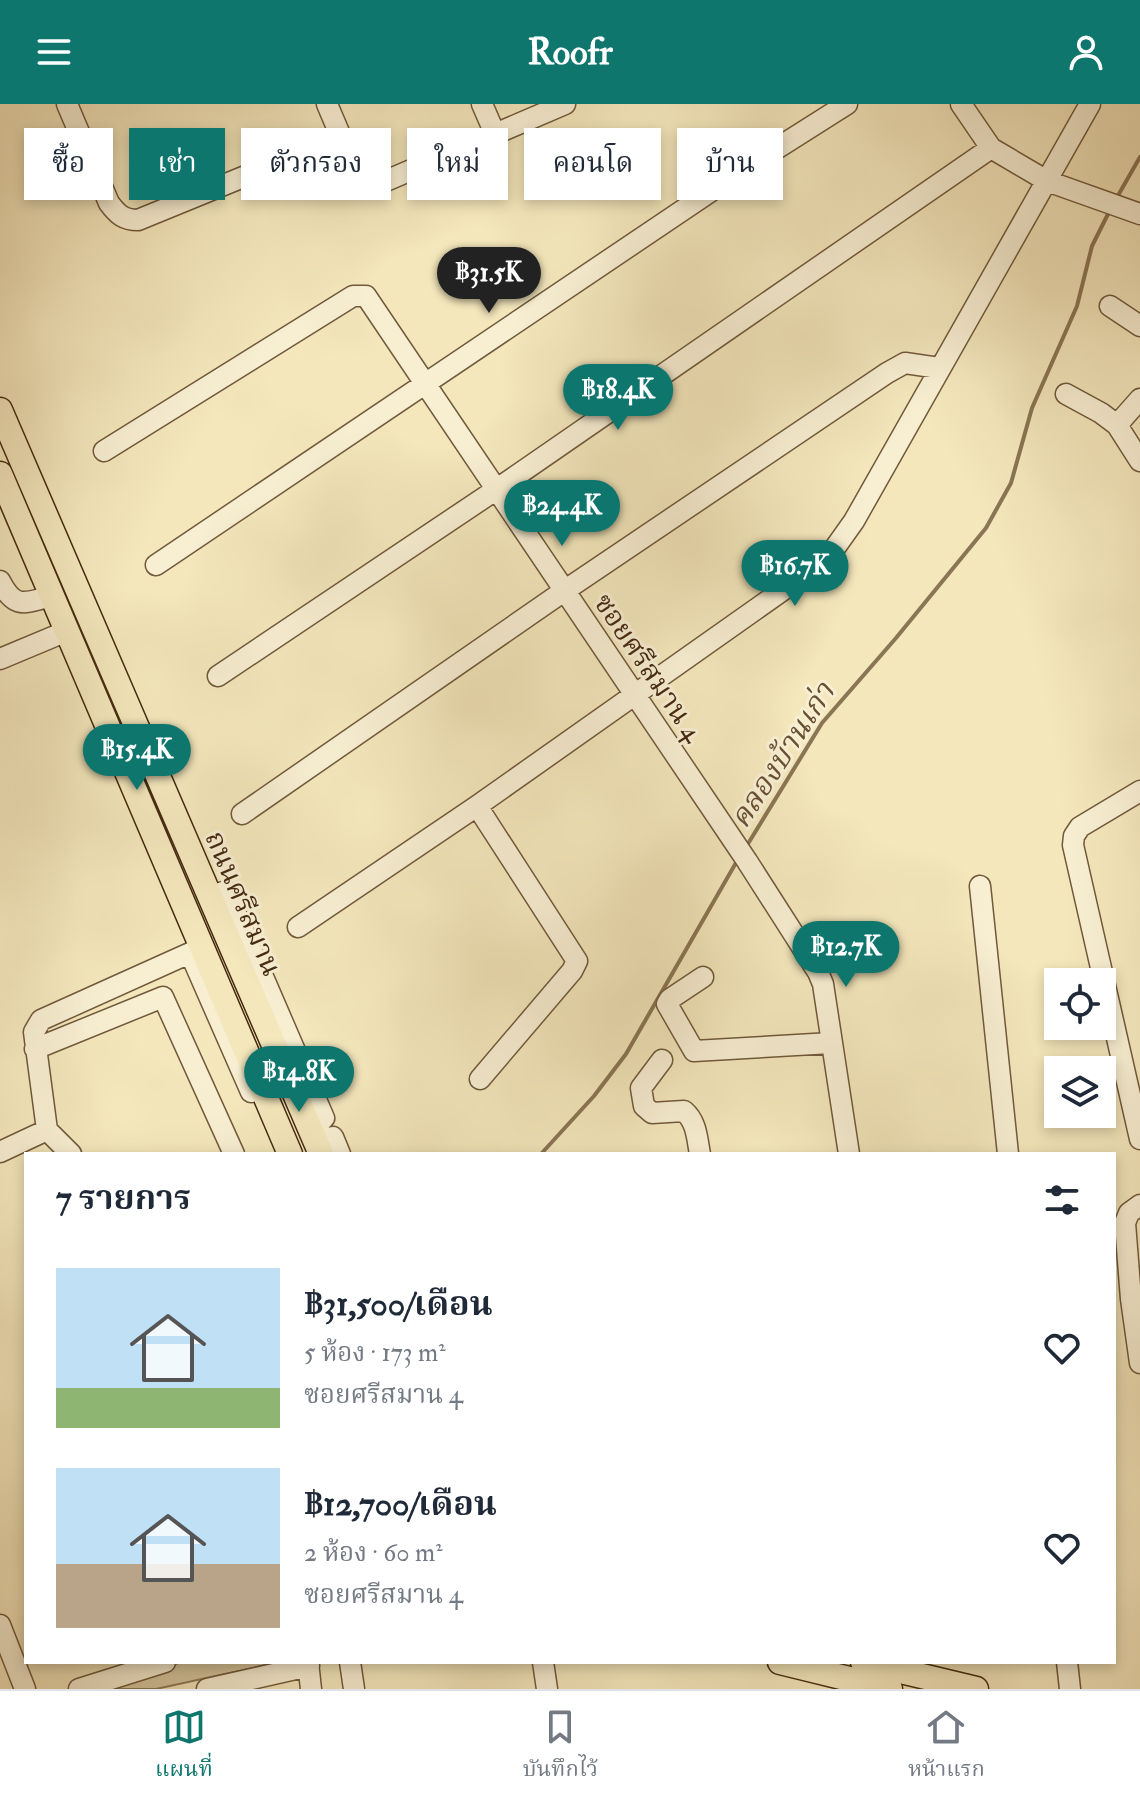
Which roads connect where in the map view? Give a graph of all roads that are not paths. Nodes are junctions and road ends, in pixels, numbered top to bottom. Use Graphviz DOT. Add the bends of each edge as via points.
graph roads {
  1 [pos="67,104"];
  2 [pos="327,104"];
  3 [pos="482,104"];
  4 [pos="565,104"];
  5 [pos="847,104"];
  6 [pos="961,104"];
  7 [pos="1090,104"];
  8 [pos="337,128"];
  9 [pos="492,128"];
  10 [pos="508,128"];
  11 [pos="991,148"];
  12 [pos="241,178"];
  13 [pos="1047,181"];
  14 [pos="1131,211"];
  15 [pos="1110,306"];
  16 [pos="1140,326"];
  17 [pos="939,368"];
  18 [pos="426,384"];
  19 [pos="1066,394"];
  20 [pos="1140,399"];
  21 [pos="0,410"];
  22 [pos="1117,425"];
  23 [pos="104,451"];
  24 [pos="1140,461"];
  25 [pos="0,474"];
  26 [pos="497,489"];
  27 [pos="156,565"];
  28 [pos="0,581"];
  29 [pos="564,591"];
  30 [pos="52,596"];
  31 [pos="67,631"];
  32 [pos="0,659"];
  33 [pos="218,676"];
  34 [pos="634,694"];
  35 [pos="1140,791"];
  36 [pos="477,806"];
  37 [pos="242,814"];
  38 [pos="980,886"];
  39 [pos="298,927"];
  40 [pos="196,950"];
  41 [pos="703,977"];
  42 [pos="831,1043"];
  43 [pos="35,1049"];
  44 [pos="662,1060"];
  45 [pos="480,1079"];
  46 [pos="47,1130"];
  47 [pos="1140,1139"];
  48 [pos="315,1142"];
  49 [pos="0,1152"];
  50 [pos="69,1152"];
  51 [pos="233,1152"];
  52 [pos="277,1152"];
  53 [pos="289,1152"];
  54 [pos="339,1152"];
  55 [pos="700,1152"];
  56 [pos="849,1152"];
  57 [pos="1008,1152"];
  58 [pos="1140,1205"];
  59 [pos="1140,1363"];
  60 [pos="0,1625"];
  61 [pos="159,1664"];
  62 [pos="308,1664"];
  63 [pos="350,1664"];
  64 [pos="543,1664"];
  65 [pos="788,1664"];
  66 [pos="880,1664"];
  67 [pos="1067,1664"];
  68 [pos="923,1669"];
  69 [pos="25,1689"];
  70 [pos="79,1689"];
  71 [pos="207,1689"];
  72 [pos="311,1689"];
  73 [pos="354,1689"];
  74 [pos="547,1689"];
  75 [pos="890,1689"];
  76 [pos="976,1689"];
  77 [pos="1070,1689"];
  1 -- 12 [label="street" via="109,203 127,220"];
  2 -- 8 [label="street"];
  3 -- 9 [label="street"];
  4 -- 10 [label="street"];
  5 -- 18 [label="street"];
  6 -- 11 [label="street"];
  7 -- 13 [label="street"];
  11 -- 13 [label="street"];
  11 -- 26 [label="street"];
  13 -- 14 [label="street"];
  13 -- 17 [label="street"];
  15 -- 16 [label="street"];
  17 -- 29 [label="street" via="905,363 887,373"];
  17 -- 34 [label="street" via="854,521 827,559"];
  18 -- 23 [label="street, ซอยศรีสมาน 4" via="371,302 360,294"];
  18 -- 26 [label="street, ซอยศรีสมาน 4"];
  18 -- 27 [label="street"];
  19 -- 22 [label="street"];
  20 -- 22 [label="street"];
  21 -- 48 [label="main road, ถนนศรีสมาน"];
  22 -- 24 [label="street"];
  25 -- 30 [label="main road, ถนนศรีสมาน"];
  26 -- 29 [label="street, ซอยศรีสมาน 4"];
  26 -- 33 [label="street"];
  28 -- 30 [label="street" via="15,602"];
  29 -- 34 [label="street, ซอยศรีสมาน 4"];
  29 -- 37 [label="street"];
  30 -- 31 [label="main road, ถนนศรีสมาน"];
  31 -- 32 [label="street"];
  31 -- 40 [label="main road, ถนนศรีสมาน"];
  34 -- 36 [label="street"];
  34 -- 42 [label="street, ซอยศรีสมาน 4" via="821,978"];
  35 -- 47 [label="street" via="1080,827 1073,845"];
  36 -- 39 [label="street"];
  36 -- 45 [label="street" via="577,961"];
  38 -- 57 [label="street"];
  40 -- 43 [label="street" via="41,1020 34,1032"];
  40 -- 52 [label="street"];
  40 -- 53 [label="main road, ถนนศรีสมาน"];
  41 -- 42 [label="street" via="667,1004 694,1051"];
  42 -- 56 [label="street, ซอยศรีสมาน 4"];
  43 -- 46 [label="street"];
  43 -- 51 [label="street" via="163,997"];
  44 -- 55 [label="street" via="641,1088 644,1106 652,1113 688,1114"];
  46 -- 49 [label="street"];
  46 -- 50 [label="street"];
  48 -- 54 [label="street" via="333,1137"];
  58 -- 59 [label="street" via="1125,1223"];
  60 -- 69 [label="street"];
  61 -- 70 [label="street"];
  62 -- 71 [label="street"];
  62 -- 72 [label="street"];
  63 -- 73 [label="street"];
  64 -- 74 [label="street"];
  65 -- 75 [label="main road"];
  66 -- 68 [label="main road"];
  67 -- 77 [label="street"];
  68 -- 76 [label="main road"];
}
